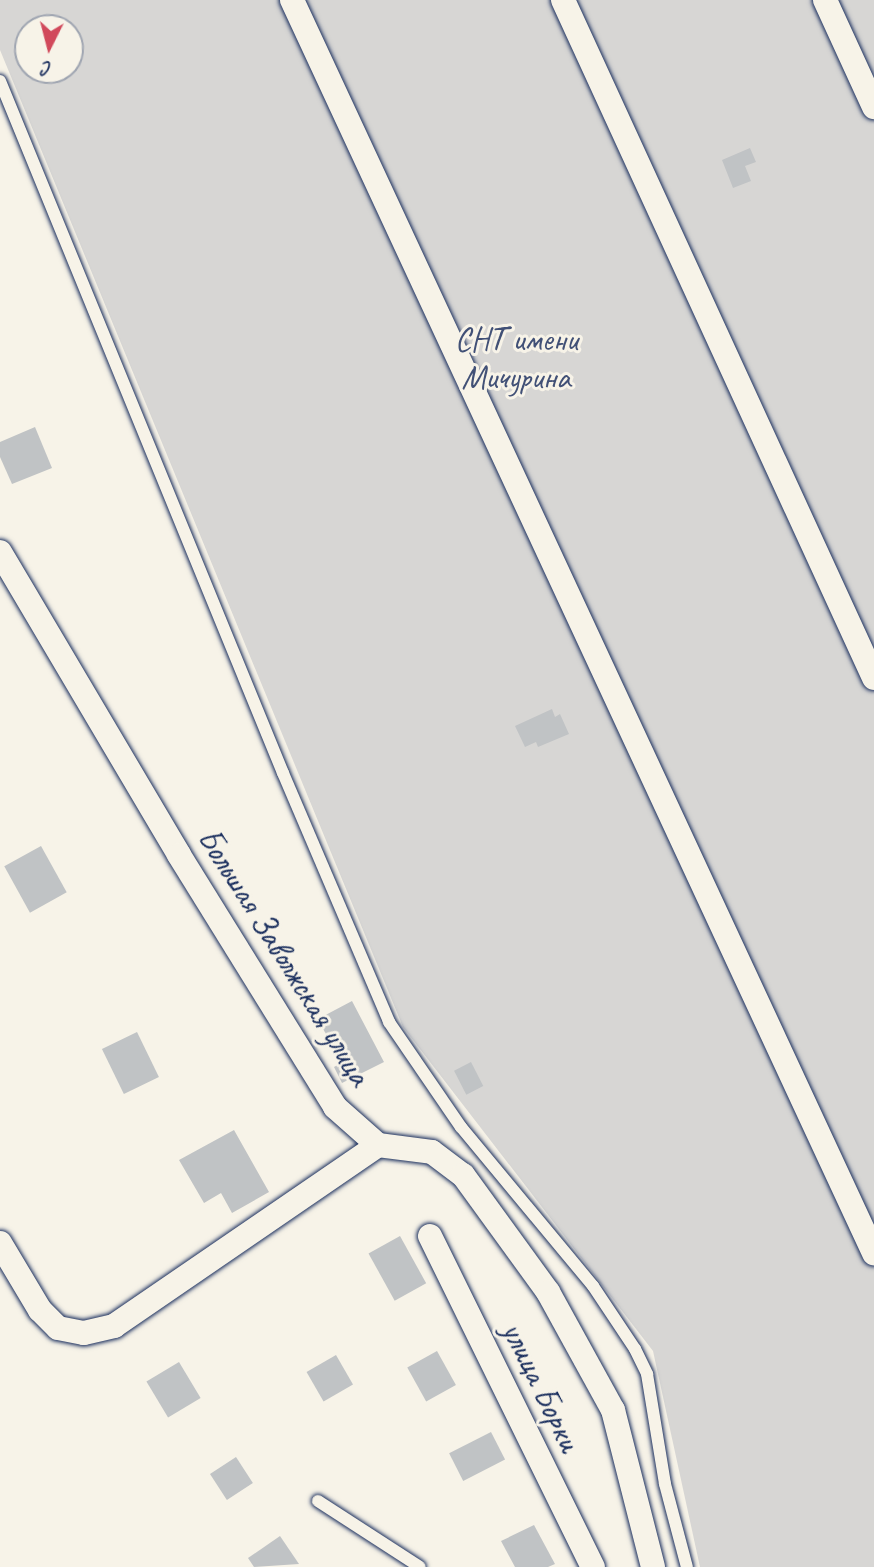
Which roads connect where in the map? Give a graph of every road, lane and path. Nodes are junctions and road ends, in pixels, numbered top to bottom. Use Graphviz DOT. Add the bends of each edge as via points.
graph roads {
  1 [pos="292,0"];
  2 [pos="563,0"];
  3 [pos="825,0"];
  4 [pos="0,81"];
  5 [pos="874,107"];
  6 [pos="0,552"];
  7 [pos="874,678"];
  8 [pos="378,1145"];
  9 [pos="430,1236"];
  10 [pos="0,1243"];
  11 [pos="874,1253"];
  12 [pos="318,1501"];
  13 [pos="420,1567"];
  14 [pos="593,1567"];
  15 [pos="653,1567"];
  16 [pos="687,1567"];
  1 -- 11 [label="street"];
  2 -- 7 [label="street"];
  3 -- 5 [label="street"];
  4 -- 16 [label="lane" via="389,1022 461,1127 593,1286 643,1366 665,1484"];
  6 -- 8 [label="street, Большая Заволжская улица" via="335,1107"];
  8 -- 10 [label="street" via="114,1326 84,1333 58,1328 40,1310"];
  8 -- 15 [label="street" via="432,1152 463,1175 548,1292 612,1410"];
  9 -- 14 [label="street, улица Борки"];
  12 -- 13 [label="lane"];
}
